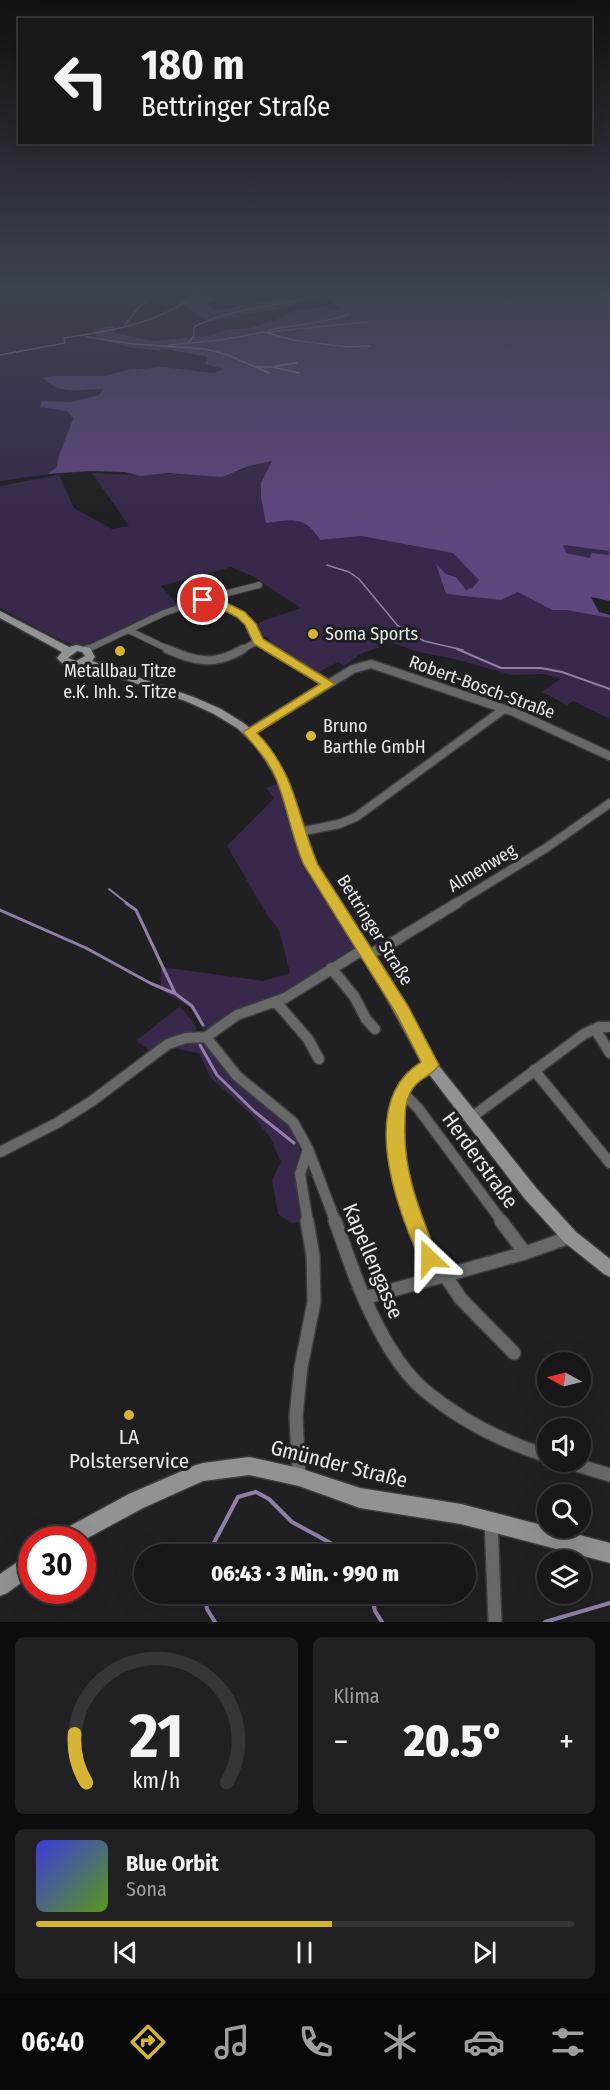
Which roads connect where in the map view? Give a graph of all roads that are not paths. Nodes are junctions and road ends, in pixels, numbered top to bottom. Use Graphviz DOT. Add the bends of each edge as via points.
graph roads {
  1 [pos="259,585"];
  2 [pos="215,600"];
  3 [pos="0,614"];
  4 [pos="128,630"];
  5 [pos="258,641"];
  6 [pos="86,656"];
  7 [pos="328,684"];
  8 [pos="504,709"];
  9 [pos="250,732"];
  10 [pos="610,756"];
  11 [pos="608,808"];
  12 [pos="299,832"];
  13 [pos="365,952"];
  14 [pos="331,968"];
  15 [pos="276,1002"];
  16 [pos="610,1027"];
  17 [pos="375,1029"];
  18 [pos="595,1029"];
  19 [pos="206,1037"];
  20 [pos="610,1053"];
  21 [pos="319,1059"];
  22 [pos="430,1065"];
  23 [pos="534,1070"];
  24 [pos="402,1092"];
  25 [pos="472,1118"];
  26 [pos="308,1149"];
  27 [pos="0,1152"];
  28 [pos="610,1163"];
  29 [pos="570,1237"];
  30 [pos="525,1253"];
  31 [pos="610,1269"];
  32 [pos="440,1275"];
  33 [pos="364,1298"];
  34 [pos="514,1353"];
  35 [pos="537,1453"];
  36 [pos="591,1469"];
  37 [pos="610,1475"];
  38 [pos="299,1478"];
  39 [pos="491,1521"];
  40 [pos="90,1526"];
  41 [pos="610,1553"];
  42 [pos="18,1572"];
  43 [pos="0,1586"];
  44 [pos="495,1622"];
  1 -- 2 [label="street"];
  2 -- 4 [label="street" via="178,608"];
  2 -- 5 [label="street" via="246,620"];
  3 -- 6 [label="street, Bettringer Straße" via="68,651 62,656 64,661 74,664"];
  4 -- 5 [label="street" via="204,662 223,659"];
  4 -- 6 [label="street"];
  5 -- 7 [label="street"];
  6 -- 9 [label="street, Bettringer Straße" via="116,676 196,701"];
  7 -- 8 [label="street, Robert-Bosch-Straße" via="359,666 371,664"];
  7 -- 9 [label="street, Robert-Bosch-Straße"];
  8 -- 10 [label="street, Robert-Bosch-Straße"];
  8 -- 12 [label="street" via="356,817"];
  9 -- 12 [label="street, Bettringer Straße" via="267,751 284,781"];
  11 -- 13 [label="street, Almenweg" via="386,947"];
  12 -- 13 [label="street, Bettringer Straße" via="311,865"];
  13 -- 14 [label="street, Almenweg"];
  13 -- 22 [label="street, Bettringer Straße"];
  14 -- 15 [label="street, Almenweg"];
  14 -- 17 [label="street"];
  15 -- 19 [label="street, Almenweg" via="237,1015"];
  15 -- 21 [label="street" via="308,1039"];
  16 -- 18 [label="street"];
  18 -- 20 [label="street"];
  18 -- 23 [label="street"];
  19 -- 26 [label="street, Kapellengasse" via="237,1076 293,1122"];
  19 -- 27 [label="street" via="168,1044 74,1113"];
  22 -- 24 [label="street" via="412,1076"];
  22 -- 25 [label="street, Bettringer Straße"];
  23 -- 25 [label="street"];
  23 -- 28 [label="street"];
  24 -- 30 [label="street, Herderstraße" via="418,1108"];
  24 -- 32 [label="street" via="397,1107 397,1165 410,1211"];
  25 -- 29 [label="street, Bettringer Straße"];
  26 -- 33 [label="street, Kapellengasse"];
  26 -- 38 [label="street" via="300,1174 313,1256 314,1302 296,1416"];
  29 -- 30 [label="street"];
  29 -- 31 [label="street, Bettringer Straße"];
  30 -- 32 [label="street"];
  32 -- 33 [label="street"];
  32 -- 34 [label="street"];
  33 -- 35 [label="street, Kapellengasse" via="391,1348 423,1389 474,1425"];
  36 -- 37 [label="street"];
  38 -- 39 [label="street, Gmünder Straße" via="360,1498"];
  38 -- 40 [label="street, Gmünder Straße" via="249,1466 202,1472"];
  39 -- 41 [label="street, Gmünder Straße"];
  39 -- 44 [label="street"];
  42 -- 43 [label="street"];
}
